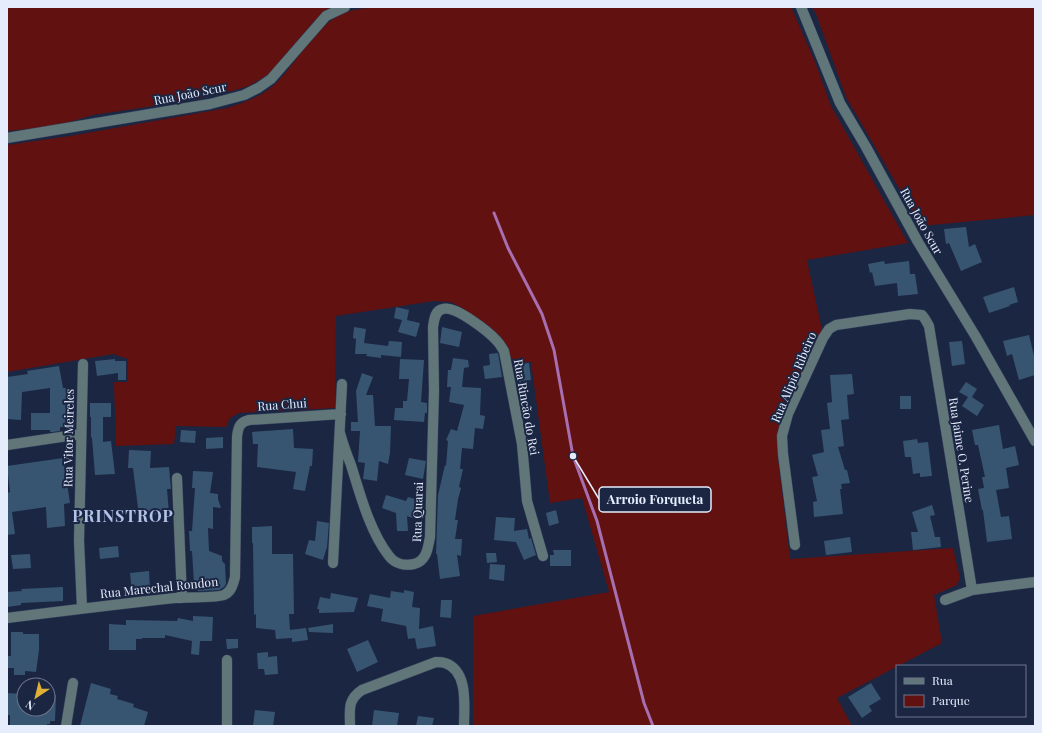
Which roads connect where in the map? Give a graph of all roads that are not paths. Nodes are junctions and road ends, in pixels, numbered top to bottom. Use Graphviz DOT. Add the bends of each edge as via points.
graph roads {
  1 [pos="345,7"];
  2 [pos="801,7"];
  3 [pos="7,138"];
  4 [pos="922,315"];
  5 [pos="434,318"];
  6 [pos="83,364"];
  7 [pos="342,384"];
  8 [pos="341,414"];
  9 [pos="340,433"];
  10 [pos="81,434"];
  11 [pos="237,437"];
  12 [pos="1035,441"];
  13 [pos="7,445"];
  14 [pos="177,478"];
  15 [pos="795,545"];
  16 [pos="543,556"];
  17 [pos="333,564"];
  18 [pos="1035,582"];
  19 [pos="972,590"];
  20 [pos="182,598"];
  21 [pos="945,600"];
  22 [pos="82,608"];
  23 [pos="7,618"];
  24 [pos="227,660"];
  25 [pos="73,683"];
  26 [pos="66,726"];
  27 [pos="227,726"];
  28 [pos="350,726"];
  29 [pos="464,726"];
  1 -- 3 [label="street, Rua João Scur" via="326,16 271,79 244,95 210,104"];
  2 -- 12 [label="street, Rua João Scur" via="840,103"];
  4 -- 15 [label="street, Rua Alipio Ribeiro" via="910,314 836,324 829,328 823,338 788,414 782,436 782,454"];
  4 -- 19 [label="street, Rua Jaime O. Perine" via="928,326"];
  5 -- 9 [label="street, Rua Quarai" via="430,537 424,558 417,564 398,563 390,557 379,539"];
  5 -- 16 [label="street, Rua Rincão do Rei" via="442,308 459,313 481,327 504,351 522,444 527,501"];
  6 -- 10 [label="street, Rua Vitor Meireles"];
  7 -- 8 [label="street"];
  8 -- 9 [label="street"];
  8 -- 11 [label="street, Rua Chui" via="243,421 239,425"];
  9 -- 17 [label="street"];
  10 -- 13 [label="street"];
  10 -- 22 [label="street, Rua Vitor Meireles" via="79,541"];
  11 -- 20 [label="street, Rua Marechal Rondon" via="233,585 223,595"];
  14 -- 20 [label="street"];
  18 -- 19 [label="street"];
  19 -- 21 [label="street"];
  20 -- 22 [label="street, Rua Marechal Rondon"];
  22 -- 23 [label="street, Rua Marechal Rondon"];
  24 -- 27 [label="street"];
  25 -- 26 [label="street"];
  28 -- 29 [label="street" via="352,699 362,690 436,662 452,667 462,681"];
}
